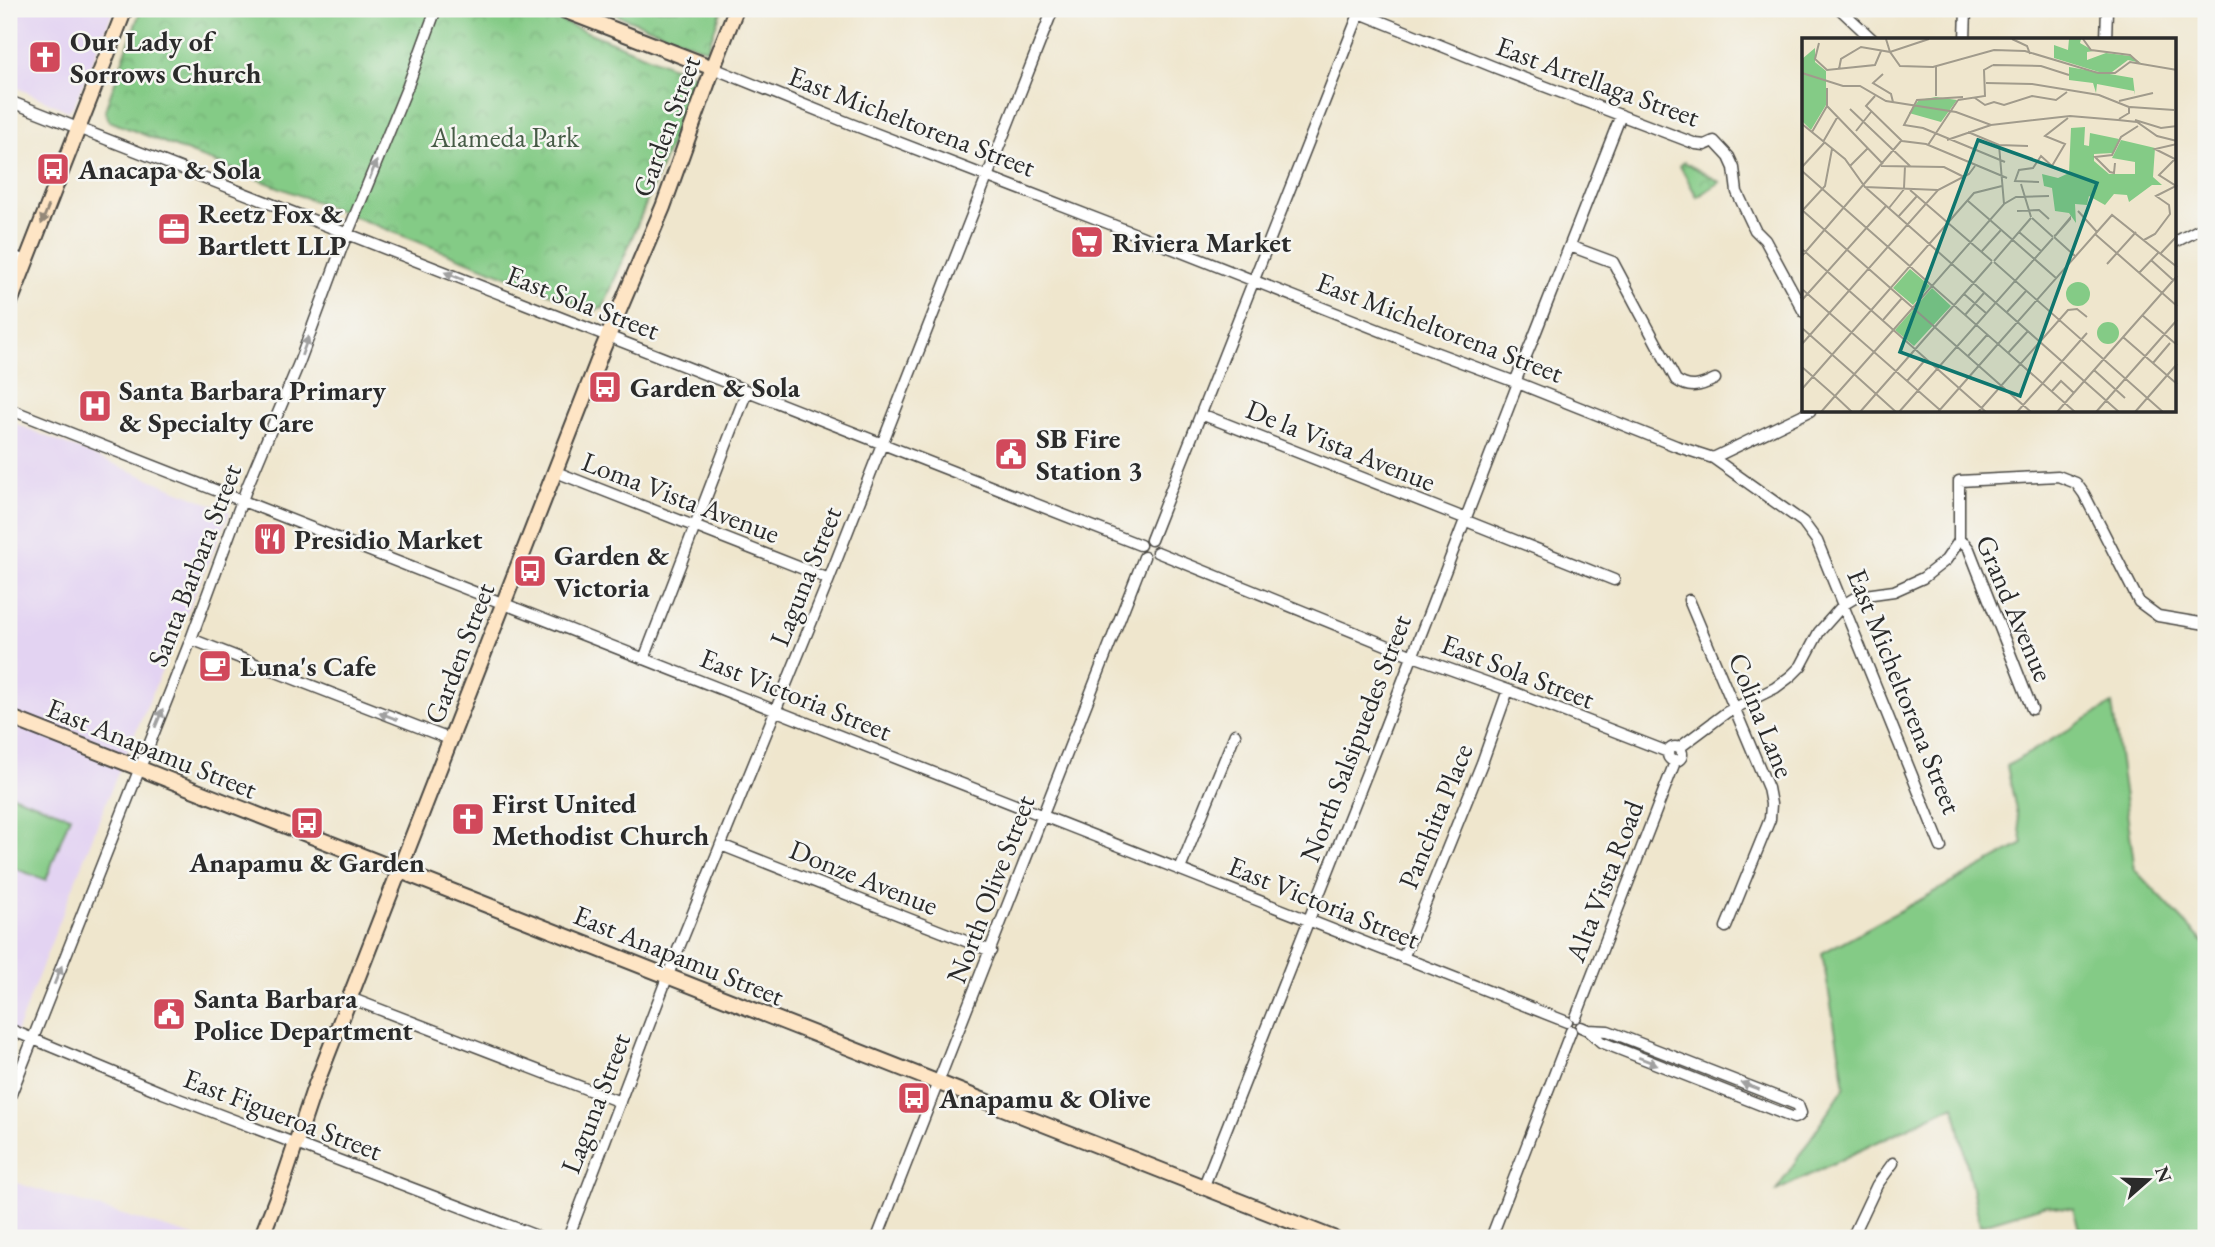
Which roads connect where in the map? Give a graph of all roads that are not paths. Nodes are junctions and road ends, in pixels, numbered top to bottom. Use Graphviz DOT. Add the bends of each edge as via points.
graph roads {
  1 [pos="125,9"];
  2 [pos="436,9"];
  3 [pos="561,9"];
  4 [pos="736,9"];
  5 [pos="1053,9"];
  6 [pos="1840,9"];
  7 [pos="1966,9"];
  8 [pos="2107,9"];
  9 [pos="1357,10"];
  10 [pos="1871,38"];
  11 [pos="1965,38"];
  12 [pos="2106,38"];
  13 [pos="713,68"];
  14 [pos="9,101"];
  15 [pos="1621,115"];
  16 [pos="79,128"];
  17 [pos="988,176"];
  18 [pos="2206,226"];
  19 [pos="348,233"];
  20 [pos="2176,241"];
  21 [pos="1570,246"];
  22 [pos="9,255"];
  23 [pos="26,261"];
  24 [pos="1254,281"];
  25 [pos="9,305"];
  26 [pos="1802,308"];
  27 [pos="608,337"];
  28 [pos="1714,379"];
  29 [pos="1516,383"];
  30 [pos="747,391"];
  31 [pos="9,409"];
  32 [pos="1807,413"];
  33 [pos="1201,414"];
  34 [pos="881,444"];
  35 [pos="1713,458"];
  36 [pos="556,472"];
  37 [pos="242,501"];
  38 [pos="1464,519"];
  39 [pos="695,526"];
  40 [pos="1151,540"];
  41 [pos="1959,541"];
  42 [pos="1140,545"];
  43 [pos="1157,552"];
  44 [pos="1144,557"];
  45 [pos="829,579"];
  46 [pos="1614,580"];
  47 [pos="1689,600"];
  48 [pos="504,604"];
  49 [pos="1843,605"];
  50 [pos="2206,624"];
  51 [pos="191,639"];
  52 [pos="1413,656"];
  53 [pos="644,659"];
  54 [pos="1508,690"];
  55 [pos="1735,707"];
  56 [pos="2032,709"];
  57 [pos="775,711"];
  58 [pos="9,717"];
  59 [pos="1234,734"];
  60 [pos="452,740"];
  61 [pos="1671,757"];
  62 [pos="139,769"];
  63 [pos="1043,815"];
  64 [pos="721,845"];
  65 [pos="1941,847"];
  66 [pos="1180,869"];
  67 [pos="400,872"];
  68 [pos="1308,921"];
  69 [pos="1726,927"];
  70 [pos="991,951"];
  71 [pos="1403,958"];
  72 [pos="667,977"];
  73 [pos="350,998"];
  74 [pos="1577,1025"];
  75 [pos="9,1029"];
  76 [pos="32,1038"];
  77 [pos="939,1084"];
  78 [pos="9,1099"];
  79 [pos="620,1102"];
  80 [pos="296,1143"];
  81 [pos="1893,1163"];
  82 [pos="1203,1188"];
  83 [pos="261,1238"];
  84 [pos="542,1238"];
  85 [pos="568,1238"];
  86 [pos="877,1238"];
  87 [pos="1332,1238"];
  88 [pos="1491,1238"];
  89 [pos="1852,1238"];
  1 -- 16 [label="street"];
  19 -- 2 [label="street, Santa Barbara Street, one-way"];
  3 -- 13 [label="street, East Micheltorena Street"];
  4 -- 13 [label="street, Garden Street"];
  5 -- 17 [label="street, Laguna Street"];
  6 -- 10 [label="street"];
  7 -- 11 [label="street"];
  8 -- 12 [label="street"];
  9 -- 15 [label="street, East Arrellaga Street"];
  9 -- 24 [label="street"];
  13 -- 17 [label="street, East Micheltorena Street"];
  13 -- 27 [label="street, Garden Street" via="663,207"];
  14 -- 16 [label="street, East Sola Street"];
  15 -- 21 [label="street, North Salsipuedes Street"];
  15 -- 26 [label="street, East Arrellaga Street" via="1696,144 1714,141 1729,157 1737,192 1755,230"];
  16 -- 19 [label="street, East Sola Street"];
  16 -- 23 [label="street, one-way"];
  17 -- 24 [label="street, East Micheltorena Street"];
  17 -- 34 [label="street, Laguna Street"];
  18 -- 20 [label="street"];
  27 -- 19 [label="street, East Sola Street, one-way"];
  37 -- 19 [label="street, Santa Barbara Street, one-way"];
  21 -- 28 [label="street" via="1614,262 1676,380 1693,387"];
  21 -- 29 [label="street, North Salsipuedes Street"];
  22 -- 23 [label="street"];
  23 -- 25 [label="street"];
  24 -- 29 [label="street, East Micheltorena Street"];
  24 -- 33 [label="street"];
  27 -- 30 [label="street, East Sola Street"];
  27 -- 36 [label="street, Garden Street"];
  29 -- 35 [label="street, East Micheltorena Street"];
  29 -- 38 [label="street, North Salsipuedes Street"];
  30 -- 34 [label="street, East Sola Street"];
  30 -- 39 [label="street"];
  31 -- 37 [label="street, East Victoria Street"];
  32 -- 35 [label="street"];
  33 -- 38 [label="street, De la Vista Avenue"];
  33 -- 40 [label="street"];
  34 -- 42 [label="street, East Sola Street"];
  34 -- 45 [label="street, Laguna Street"];
  35 -- 49 [label="street, East Micheltorena Street" via="1803,522 1817,541"];
  36 -- 39 [label="street, Loma Vista Avenue"];
  36 -- 48 [label="street, Garden Street"];
  37 -- 48 [label="street, East Victoria Street"];
  37 -- 51 [label="street, Santa Barbara Street"];
  38 -- 46 [label="street, De la Vista Avenue"];
  38 -- 52 [label="street, North Salsipuedes Street"];
  39 -- 45 [label="street, Loma Vista Avenue"];
  39 -- 53 [label="street"];
  40 -- 42 [label="street"];
  40 -- 43 [label="street"];
  41 -- 49 [label="street, Alta Vista Road" via="1946,560 1923,578 1894,591 1858,596"];
  41 -- 50 [label="street, Grand Avenue" via="1959,481 2058,475 2071,480 2084,494 2139,602 2165,618"];
  41 -- 56 [label="street, Grand Avenue" via="1969,549"];
  42 -- 44 [label="street"];
  43 -- 44 [label="street"];
  43 -- 52 [label="street, East Sola Street"];
  44 -- 63 [label="street, North Olive Street"];
  45 -- 57 [label="street, Laguna Street"];
  47 -- 55 [label="street, Colina Lane"];
  48 -- 53 [label="street, East Victoria Street"];
  48 -- 60 [label="street, Garden Street"];
  49 -- 55 [label="street, Alta Vista Road" via="1791,676"];
  49 -- 65 [label="street, East Micheltorena Street"];
  60 -- 51 [label="street, one-way"];
  62 -- 51 [label="street, Santa Barbara Street, one-way"];
  52 -- 54 [label="street, East Sola Street"];
  52 -- 68 [label="street, North Salsipuedes Street"];
  53 -- 57 [label="street, East Victoria Street"];
  54 -- 61 [label="street, East Sola Street"];
  54 -- 71 [label="street, Panchita Place"];
  55 -- 61 [label="street, Alta Vista Road" via="1679,748 1682,758"];
  55 -- 69 [label="street, Colina Lane" via="1772,804 1767,829"];
  57 -- 63 [label="street, East Victoria Street"];
  57 -- 64 [label="street, Laguna Street"];
  58 -- 62 [label="street, East Anapamu Street"];
  59 -- 66 [label="street"];
  60 -- 67 [label="street, Garden Street"];
  61 -- 74 [label="street, Alta Vista Road"];
  62 -- 67 [label="street, East Anapamu Street"];
  76 -- 62 [label="street, Santa Barbara Street, one-way"];
  63 -- 66 [label="street, East Victoria Street"];
  63 -- 70 [label="street, North Olive Street"];
  64 -- 70 [label="street, Donze Avenue"];
  64 -- 72 [label="street, Laguna Street"];
  66 -- 68 [label="street, East Victoria Street"];
  67 -- 72 [label="street, East Anapamu Street"];
  67 -- 73 [label="street, Garden Street"];
  68 -- 71 [label="street, East Victoria Street"];
  68 -- 82 [label="street, North Salsipuedes Street"];
  70 -- 77 [label="street, North Olive Street"];
  71 -- 74 [label="street, East Victoria Street"];
  72 -- 77 [label="street, East Anapamu Street"];
  72 -- 79 [label="street, Laguna Street"];
  73 -- 79 [label="street"];
  73 -- 80 [label="street, Garden Street"];
  74 -- 74 [label="street, East Victoria Street, one-way" via="1601,1042 1794,1118 1801,1113 1798,1105 1608,1031"];
  74 -- 88 [label="street, Alta Vista Road"];
  75 -- 76 [label="street, East Figueroa Street"];
  76 -- 78 [label="street, Santa Barbara Street"];
  76 -- 80 [label="street, East Figueroa Street"];
  77 -- 82 [label="street, East Anapamu Street"];
  77 -- 86 [label="street, North Olive Street"];
  79 -- 85 [label="street, Laguna Street"];
  80 -- 83 [label="street, Garden Street"];
  80 -- 84 [label="street, East Figueroa Street"];
  81 -- 89 [label="street"];
  82 -- 87 [label="street, East Anapamu Street"];
}
